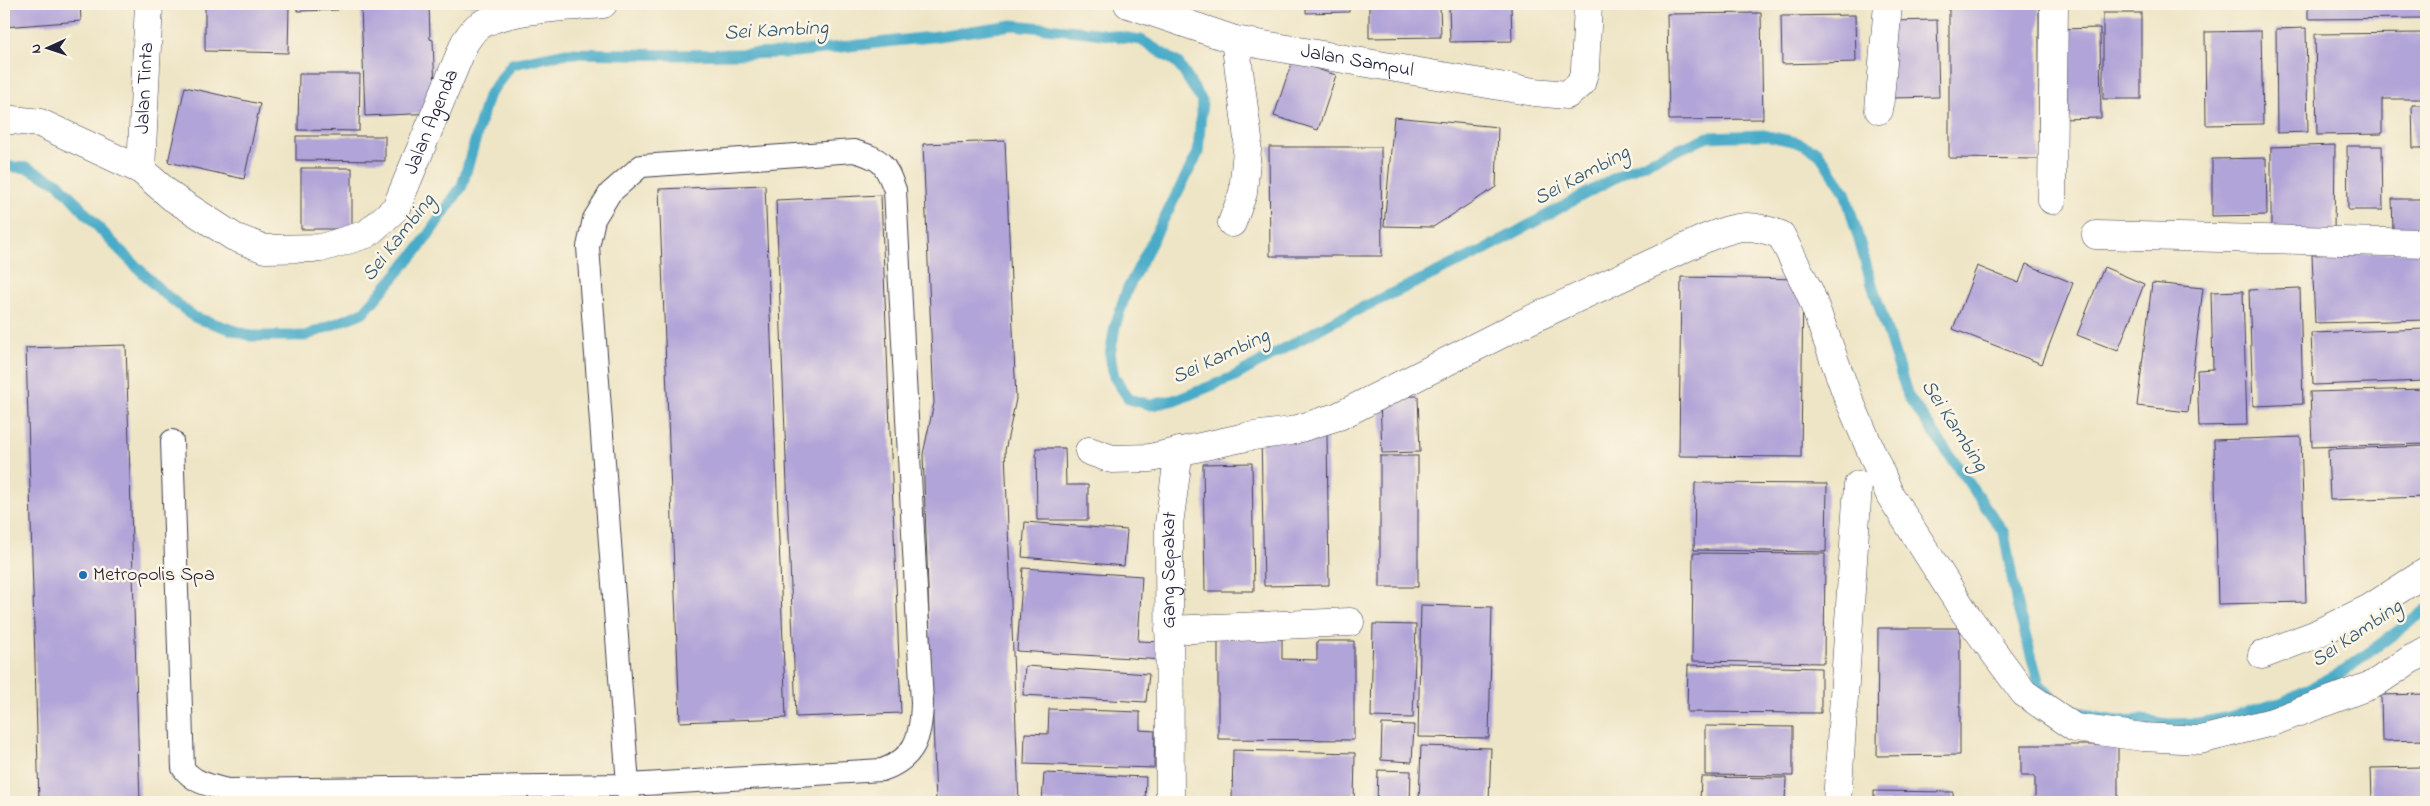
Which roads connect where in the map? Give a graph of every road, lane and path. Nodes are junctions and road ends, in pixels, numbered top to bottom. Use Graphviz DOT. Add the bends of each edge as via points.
graph roads {
  1 [pos="149,4"];
  2 [pos="603,4"];
  3 [pos="1128,4"];
  4 [pos="1588,4"];
  5 [pos="1888,4"];
  6 [pos="2054,4"];
  7 [pos="1235,40"];
  8 [pos="1879,110"];
  9 [pos="4,119"];
  10 [pos="142,170"];
  11 [pos="2052,200"];
  12 [pos="1232,223"];
  13 [pos="2096,235"];
  14 [pos="2426,243"];
  15 [pos="172,441"];
  16 [pos="1179,451"];
  17 [pos="1089,452"];
  18 [pos="1858,485"];
  19 [pos="2426,572"];
  20 [pos="1350,622"];
  21 [pos="1169,630"];
  22 [pos="2426,652"];
  23 [pos="2262,655"];
  24 [pos="629,794"];
  25 [pos="1170,802"];
  26 [pos="1837,802"];
  1 -- 10 [label="street, Jalan Tinta"];
  2 -- 10 [label="street, Jalan Agenda" via="518,13 490,20 475,28 465,42 396,208 367,234 321,248 265,249 214,225 172,197"];
  3 -- 7 [label="street, Jalan Sampul"];
  4 -- 7 [label="street, Jalan Sampul" via="1585,70 1581,84 1567,95"];
  5 -- 8 [label="street"];
  6 -- 11 [label="street"];
  7 -- 12 [label="street" via="1248,138 1243,193"];
  9 -- 10 [label="street, Jalan Agenda" via="40,123"];
  13 -- 14 [label="street"];
  15 -- 24 [label="lane" via="182,768 190,778 227,790"];
  16 -- 17 [label="street" via="1150,458 1112,459"];
  16 -- 21 [label="street, Gang Sepakat" via="1169,524"];
  16 -- 22 [label="street" via="1291,431 1339,416 1519,325 1706,238 1737,227 1760,227 1781,235 1810,293 1847,395 1890,495 1965,612 2024,693 2075,728 2142,737 2200,740 2272,722 2374,684"];
  18 -- 26 [label="street"];
  19 -- 23 [label="street" via="2370,608"];
  20 -- 21 [label="street"];
  21 -- 25 [label="street, Gang Sepakat"];
  24 -- 24 [label="lane" via="882,770 899,764 921,730 895,190 886,167 875,157 854,151 641,166 610,193 594,219 588,247"];
}
